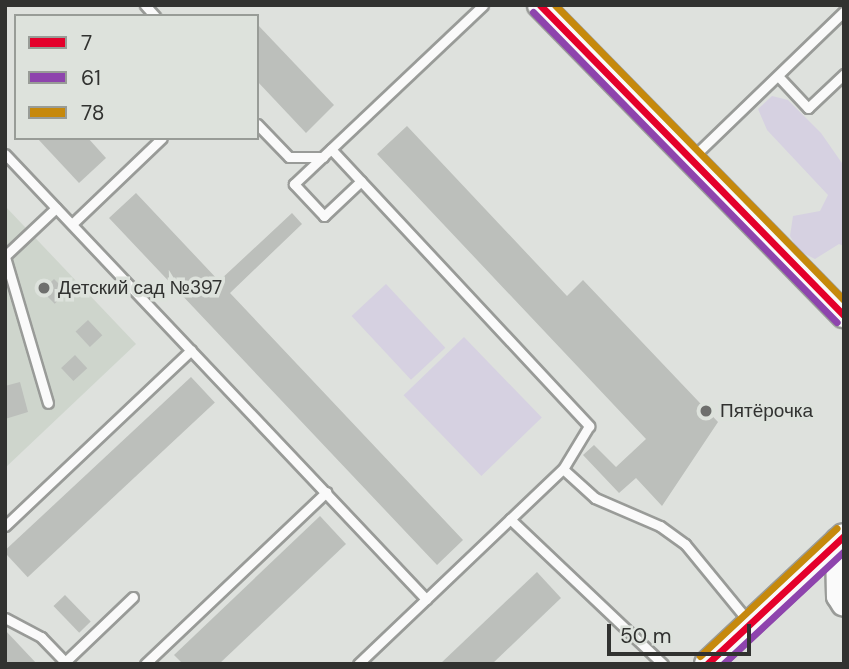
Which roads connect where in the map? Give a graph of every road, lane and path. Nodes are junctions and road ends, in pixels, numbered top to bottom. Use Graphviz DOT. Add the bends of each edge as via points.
graph roads {
  1 [pos="483,5"];
  2 [pos="540,5"];
  3 [pos="844,11"];
  4 [pos="844,74"];
  5 [pos="778,76"];
  6 [pos="259,126"];
  7 [pos="160,140"];
  8 [pos="331,149"];
  9 [pos="5,154"];
  10 [pos="323,157"];
  11 [pos="691,159"];
  12 [pos="361,181"];
  13 [pos="56,208"];
  14 [pos="72,224"];
  15 [pos="5,257"];
  16 [pos="844,315"];
  17 [pos="191,350"];
  18 [pos="48,403"];
  19 [pos="563,469"];
  20 [pos="326,492"];
  21 [pos="510,520"];
  22 [pos="5,526"];
  23 [pos="841,539"];
  24 [pos="133,597"];
  25 [pos="426,599"];
  26 [pos="844,604"];
  27 [pos="5,618"];
  28 [pos="750,624"];
  29 [pos="66,663"];
  30 [pos="145,664"];
  31 [pos="358,664"];
  32 [pos="663,664"];
  33 [pos="707,664"];
  1 -- 8 [label="lane"];
  2 -- 11 [label="main road"];
  3 -- 5 [label="lane"];
  4 -- 5 [label="lane" via="808,108"];
  5 -- 11 [label="lane"];
  6 -- 10 [label="lane" via="289,158"];
  7 -- 14 [label="lane"];
  8 -- 10 [label="lane"];
  8 -- 12 [label="lane"];
  9 -- 13 [label="lane"];
  10 -- 12 [label="lane" via="294,184 324,216"];
  11 -- 16 [label="main road"];
  12 -- 19 [label="lane" via="589,426"];
  13 -- 14 [label="lane"];
  13 -- 15 [label="lane"];
  14 -- 17 [label="lane"];
  15 -- 18 [label="lane"];
  17 -- 20 [label="lane"];
  17 -- 22 [label="lane"];
  19 -- 21 [label="lane"];
  19 -- 28 [label="lane" via="595,498 660,526 685,544"];
  20 -- 25 [label="lane"];
  20 -- 30 [label="lane"];
  21 -- 25 [label="lane"];
  21 -- 32 [label="lane"];
  23 -- 26 [label="main road" via="839,596"];
  23 -- 28 [label="main road"];
  24 -- 29 [label="lane"];
  25 -- 31 [label="lane"];
  27 -- 29 [label="lane" via="41,637"];
  28 -- 33 [label="main road"];
}
